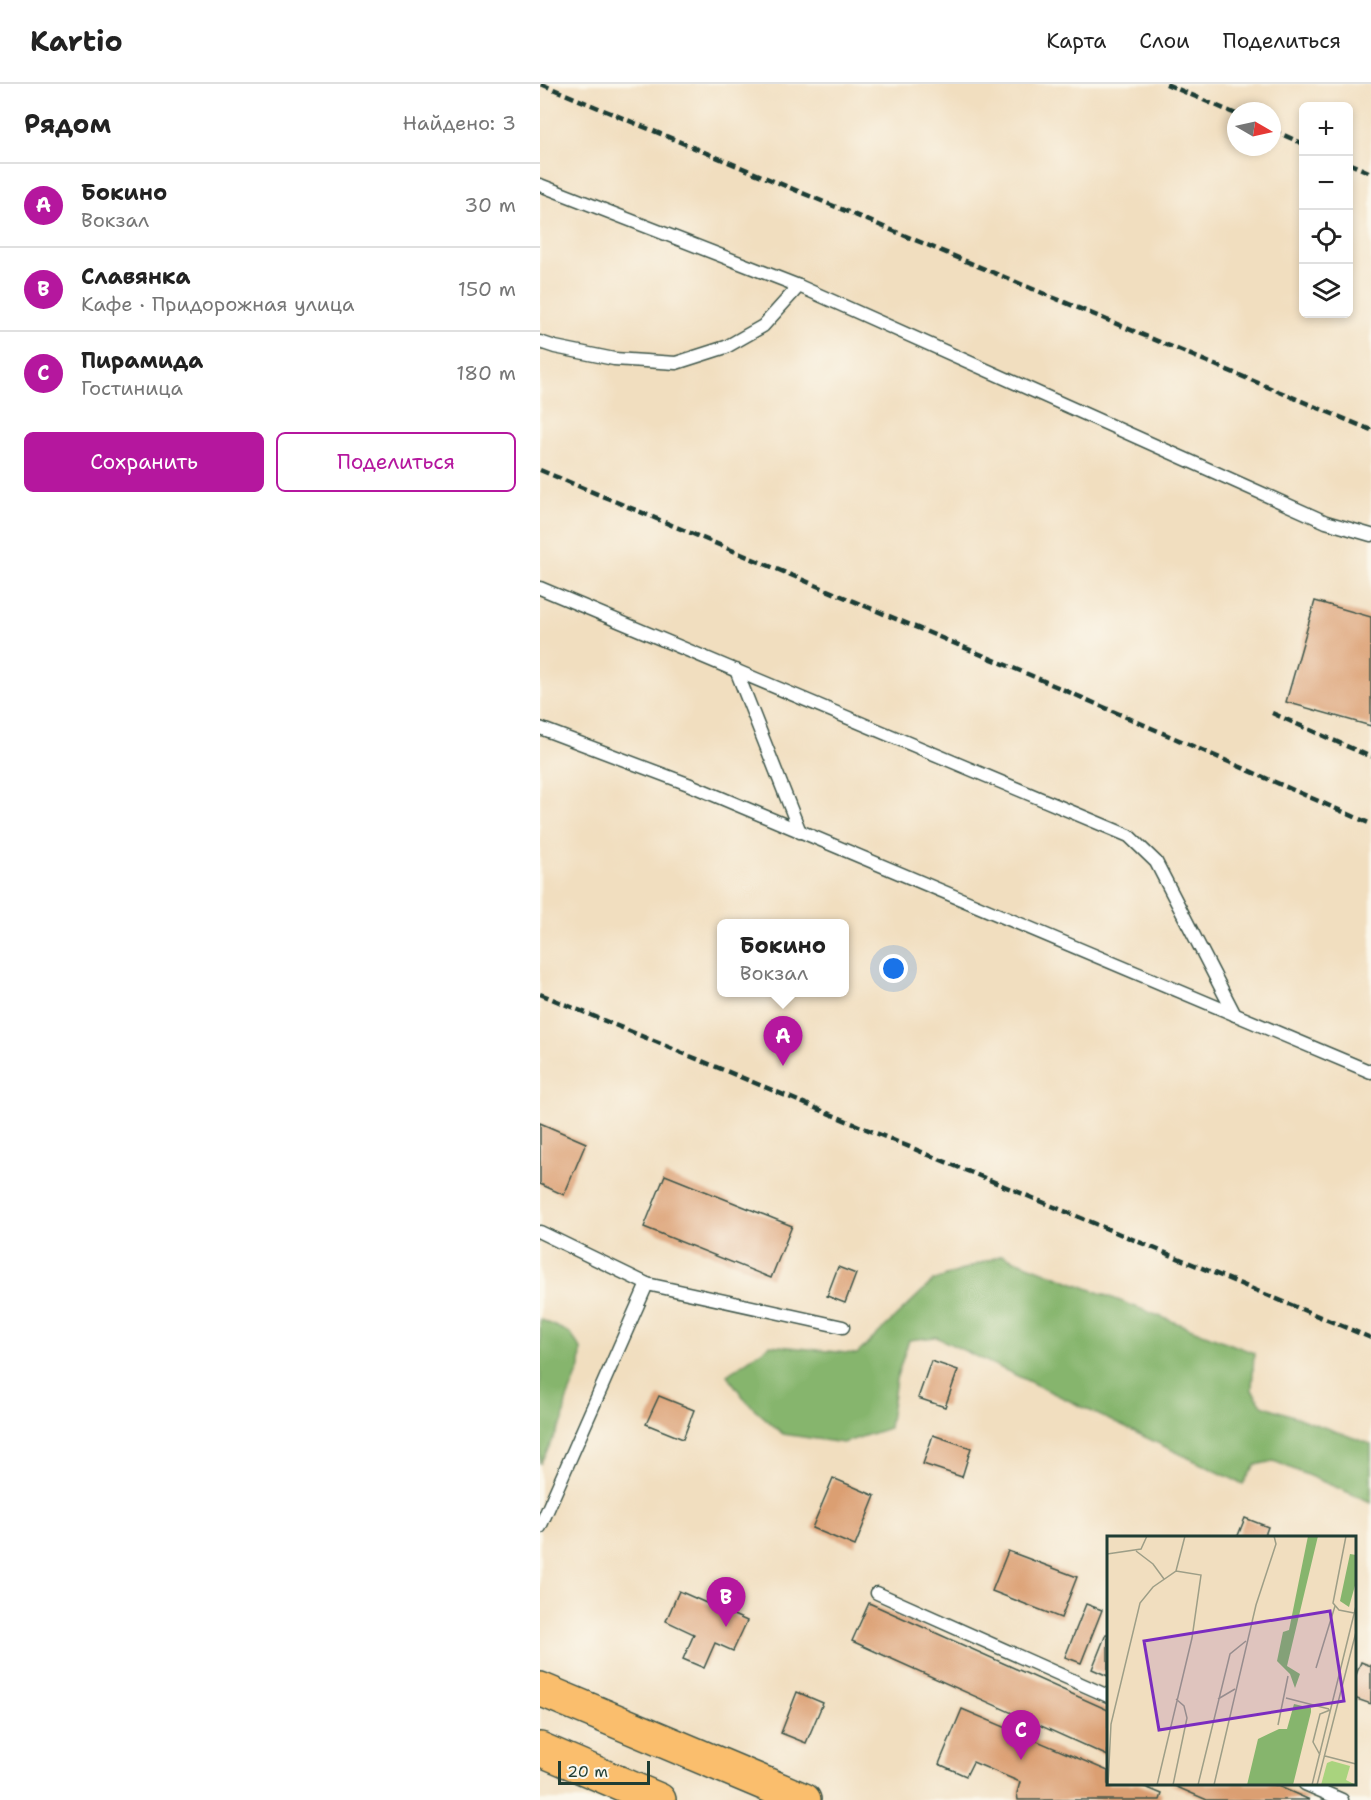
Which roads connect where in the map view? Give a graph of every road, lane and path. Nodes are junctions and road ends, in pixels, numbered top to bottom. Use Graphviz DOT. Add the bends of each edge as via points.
graph roads {
  1 [pos="540,185"];
  2 [pos="799,286"];
  3 [pos="540,342"];
  4 [pos="1371,535"];
  5 [pos="540,588"];
  6 [pos="736,670"];
  7 [pos="540,728"];
  8 [pos="800,832"];
  9 [pos="1235,1015"];
  10 [pos="1371,1072"];
  11 [pos="540,1232"];
  12 [pos="647,1284"];
  13 [pos="843,1327"];
  14 [pos="540,1527"];
  15 [pos="878,1593"];
  16 [pos="540,1689"];
  17 [pos="1107,1696"];
  18 [pos="540,1749"];
  19 [pos="1307,1785"];
  20 [pos="659,1800"];
  21 [pos="804,1800"];
  22 [pos="1342,1800"];
  1 -- 2 [label="lane"];
  2 -- 3 [label="lane" via="763,326 726,347 676,363 614,359"];
  2 -- 4 [label="lane" via="1326,522"];
  5 -- 6 [label="lane"];
  6 -- 8 [label="lane"];
  6 -- 9 [label="lane" via="1129,836 1156,862"];
  7 -- 8 [label="lane"];
  8 -- 9 [label="lane"];
  9 -- 10 [label="lane"];
  11 -- 12 [label="lane"];
  12 -- 13 [label="lane"];
  12 -- 14 [label="lane"];
  15 -- 17 [label="lane"];
  16 -- 21 [label="main road"];
  18 -- 20 [label="main road"];
  19 -- 22 [label="lane"];
}
